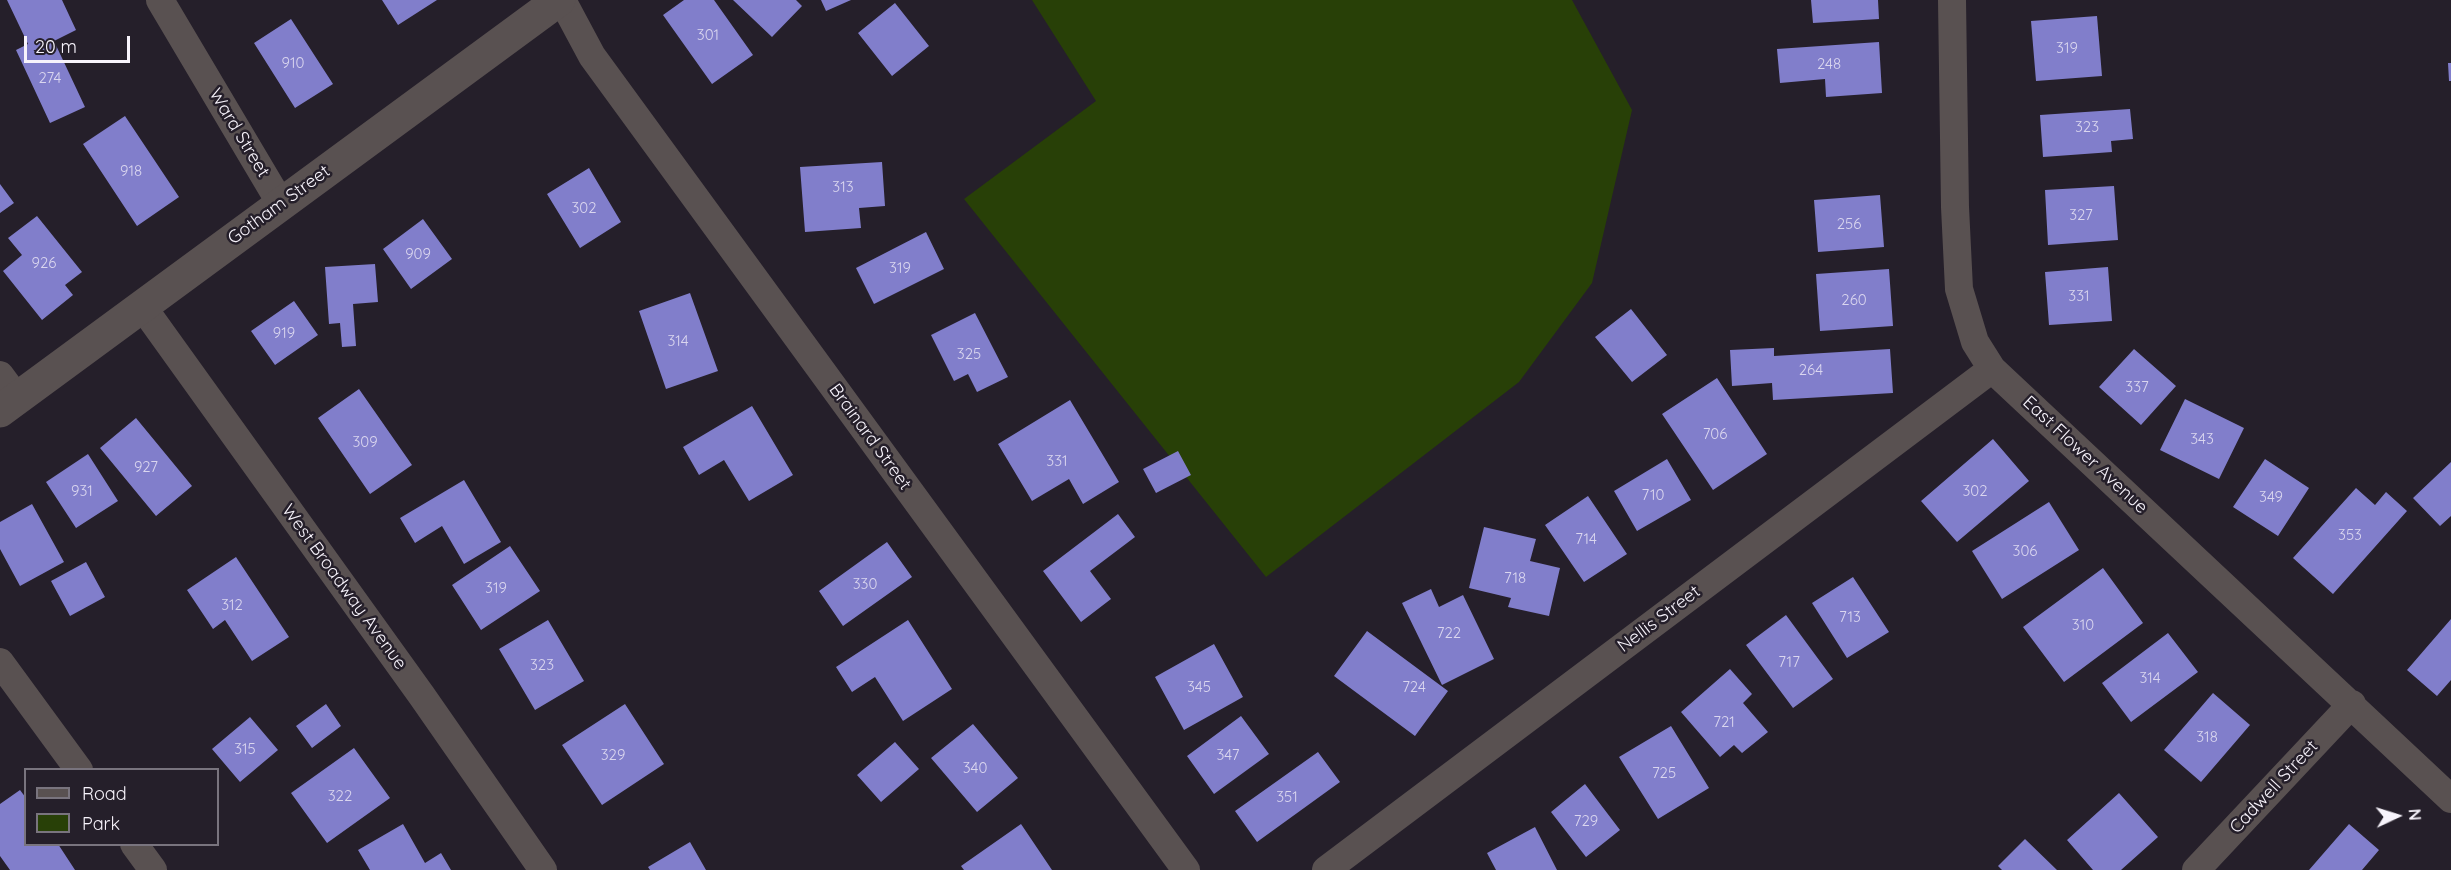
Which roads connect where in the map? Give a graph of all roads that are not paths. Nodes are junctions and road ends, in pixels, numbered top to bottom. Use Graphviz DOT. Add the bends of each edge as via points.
graph roads {
  1 [pos="160,0"];
  2 [pos="561,0"];
  3 [pos="1952,0"];
  4 [pos="281,204"];
  5 [pos="142,306"];
  6 [pos="1992,369"];
  7 [pos="6,394"];
  8 [pos="0,662"];
  9 [pos="2352,704"];
  10 [pos="78,768"];
  11 [pos="2451,799"];
  12 [pos="135,846"];
  13 [pos="153,870"];
  14 [pos="543,870"];
  15 [pos="1186,870"];
  16 [pos="1326,870"];
  17 [pos="2196,870"];
  1 -- 4 [label="street, Ward Street"];
  2 -- 4 [label="street, Gotham Street"];
  2 -- 15 [label="street, Brainard Street" via="592,56"];
  3 -- 6 [label="street, East Flower Avenue" via="1959,289 1975,342"];
  4 -- 5 [label="street, Gotham Street"];
  5 -- 7 [label="street, Gotham Street"];
  5 -- 14 [label="street, West Broadway Avenue"];
  6 -- 9 [label="street, East Flower Avenue"];
  6 -- 16 [label="street, Nellis Street"];
  8 -- 10 [label="street"];
  9 -- 11 [label="street, East Flower Avenue"];
  9 -- 17 [label="street, Cadwell Street"];
  12 -- 13 [label="street"];
}
